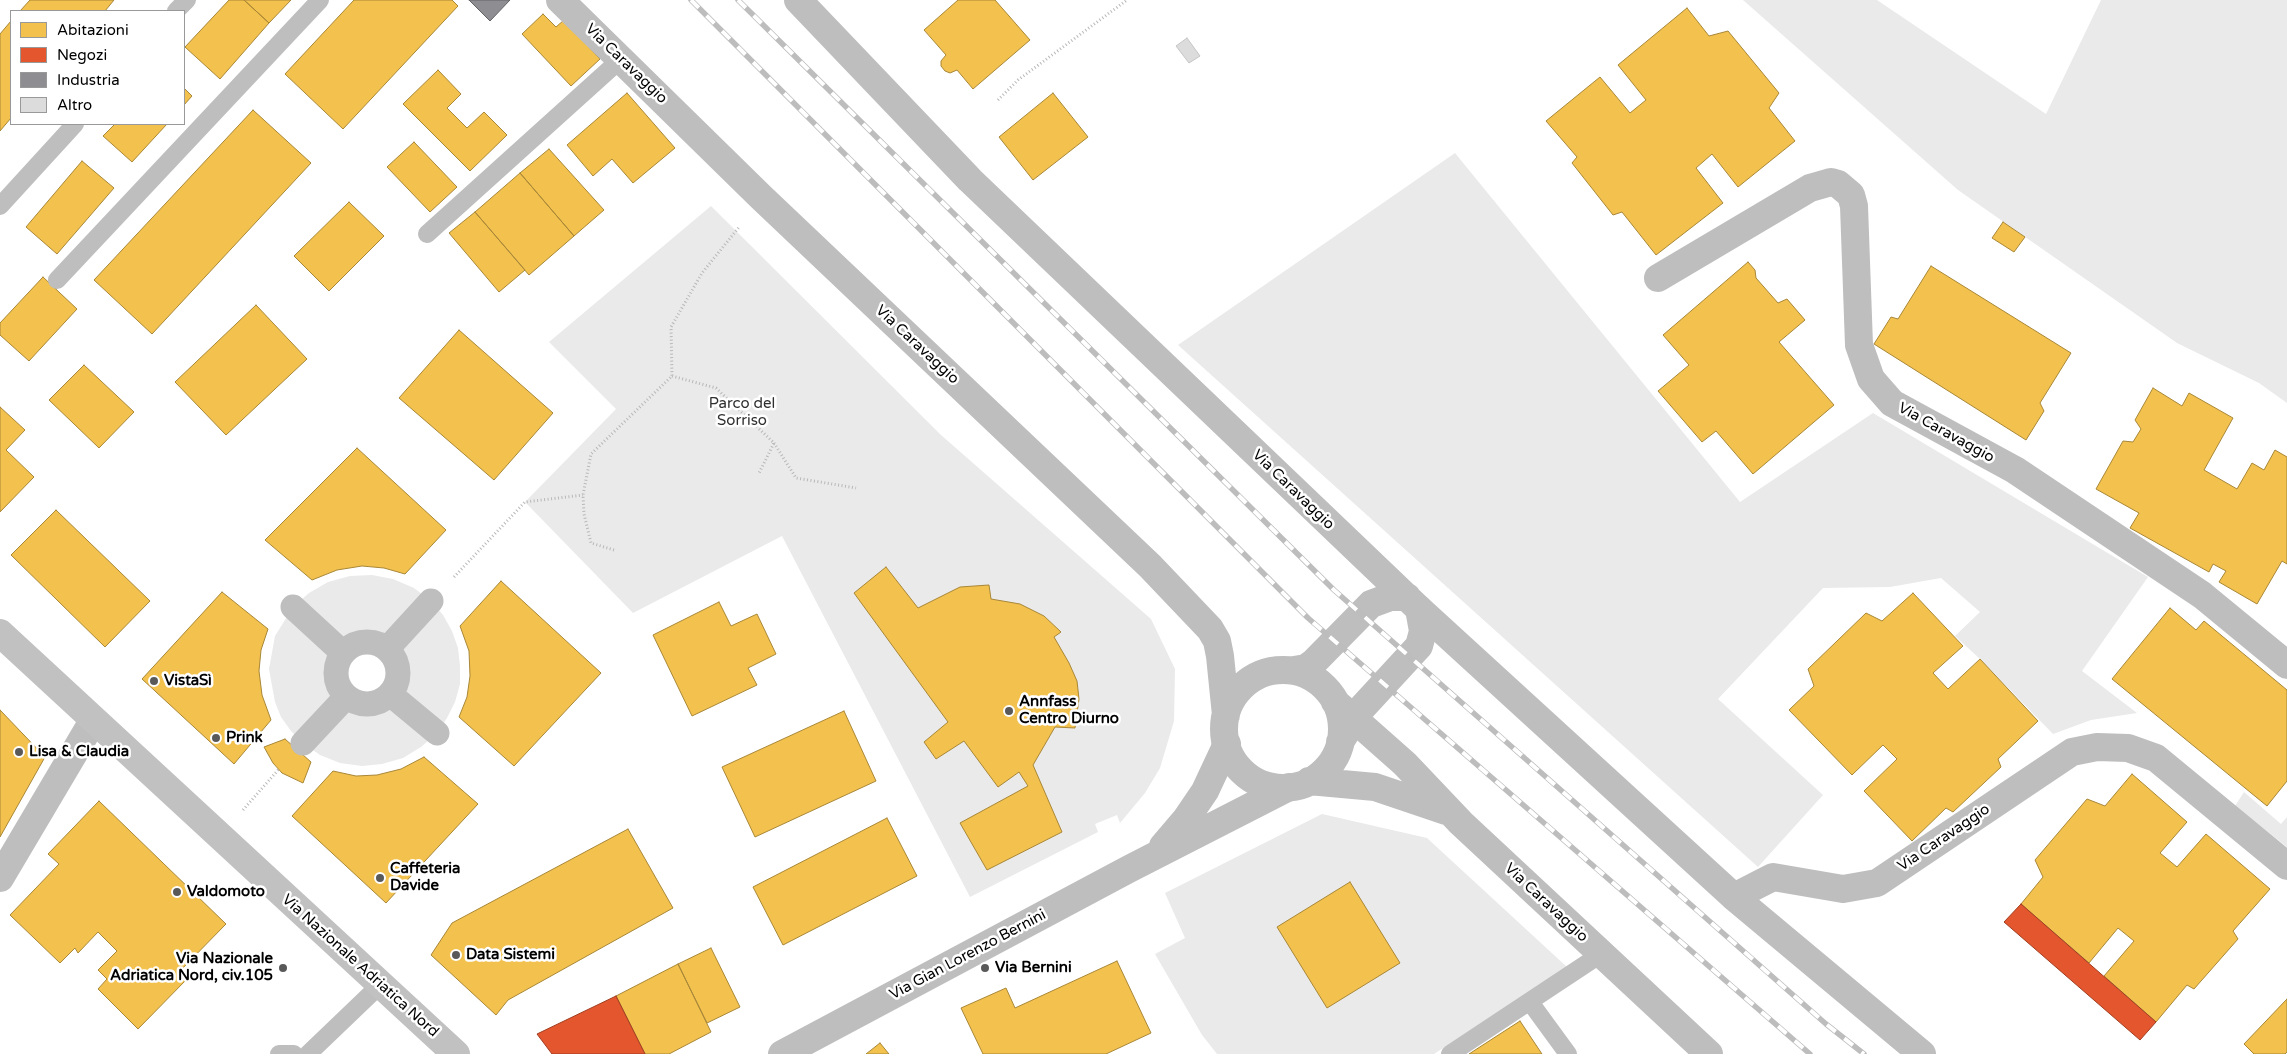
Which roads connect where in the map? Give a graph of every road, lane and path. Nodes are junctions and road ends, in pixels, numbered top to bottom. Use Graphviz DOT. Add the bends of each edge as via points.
graph roads {
  1 [pos="187,0"];
  2 [pos="320,0"];
  3 [pos="560,0"];
  4 [pos="798,0"];
  5 [pos="1127,0"];
  6 [pos="177,10"];
  7 [pos="621,59"];
  8 [pos="998,100"];
  9 [pos="74,125"];
  10 [pos="761,197"];
  11 [pos="0,206"];
  12 [pos="427,234"];
  13 [pos="1658,278"];
  14 [pos="57,280"];
  15 [pos="672,376"];
  16 [pos="774,443"];
  17 [pos="759,473"];
  18 [pos="856,488"];
  19 [pos="583,495"];
  20 [pos="614,550"];
  21 [pos="450,582"];
  22 [pos="431,601"];
  23 [pos="1413,603"];
  24 [pos="293,607"];
  25 [pos="0,633"];
  26 [pos="1452,641"];
  27 [pos="1419,646"];
  28 [pos="386,649"];
  29 [pos="343,653"];
  30 [pos="2287,665"];
  31 [pos="1294,670"];
  32 [pos="390,694"];
  33 [pos="346,696"];
  34 [pos="1345,710"];
  35 [pos="1226,715"];
  36 [pos="93,721"];
  37 [pos="437,733"];
  38 [pos="303,743"];
  39 [pos="1226,744"];
  40 [pos="279,769"];
  41 [pos="1299,784"];
  42 [pos="242,810"];
  43 [pos="1450,812"];
  44 [pos="1154,856"];
  45 [pos="2287,866"];
  46 [pos="0,878"];
  47 [pos="1734,896"];
  48 [pos="1601,954"];
  49 [pos="380,984"];
  50 [pos="1530,1002"];
  51 [pos="279,1054"];
  52 [pos="294,1054"];
  53 [pos="308,1054"];
  54 [pos="456,1054"];
  55 [pos="782,1054"];
  56 [pos="1450,1054"];
  57 [pos="1568,1054"];
  58 [pos="1709,1054"];
  59 [pos="1922,1054"];
  1 -- 6 [label="lane"];
  2 -- 14 [label="lane"];
  3 -- 7 [label="street, Via Caravaggio"];
  4 -- 23 [label="street, Via Caravaggio" via="970,180"];
  5 -- 8 [label="path" via="1018,80"];
  7 -- 10 [label="street, Via Caravaggio"];
  7 -- 12 [label="lane"];
  9 -- 11 [label="lane"];
  10 -- 15 [label="path" via="702,273 671,327"];
  10 -- 35 [label="street, Via Caravaggio" via="1150,566 1210,629 1220,656"];
  13 -- 30 [label="street, Via Caravaggio" via="1810,188 1831,182 1838,184 1850,194 1854,206 1859,345 1871,379 1892,403 2015,470 2079,512 2202,595"];
  15 -- 16 [label="path" via="716,388"];
  15 -- 19 [label="path" via="591,454"];
  16 -- 17 [label="path"];
  16 -- 18 [label="path" via="796,478"];
  19 -- 20 [label="path" via="591,543"];
  19 -- 21 [label="path" via="525,502"];
  22 -- 28 [label="street"];
  23 -- 26 [label="street, Via Caravaggio"];
  23 -- 27 [label="street" via="1423,631"];
  23 -- 31 [label="street" via="1390,596 1371,604 1318,659 1306,668"];
  24 -- 29 [label="street"];
  25 -- 36 [label="main road, Via Nazionale Adriatica Nord"];
  26 -- 27 [label="street" via="1436,640"];
  26 -- 47 [label="street, Via Caravaggio"];
  27 -- 34 [label="street"];
  28 -- 29 [label="street" via="378,644 360,643"];
  28 -- 32 [label="street" via="397,666 396,686"];
  29 -- 33 [label="street" via="336,676"];
  31 -- 34 [label="street" via="1311,676"];
  31 -- 35 [label="street" via="1274,670 1247,682 1234,697"];
  32 -- 33 [label="street" via="374,704 354,702"];
  32 -- 37 [label="street"];
  33 -- 38 [label="street"];
  34 -- 41 [label="street" via="1337,752 1326,769"];
  34 -- 43 [label="street, Via Caravaggio" via="1405,764"];
  35 -- 39 [label="street"];
  36 -- 46 [label="street"];
  36 -- 49 [label="main road, Via Nazionale Adriatica Nord"];
  39 -- 41 [label="street" via="1237,765 1255,780 1272,786"];
  39 -- 44 [label="street, Via Gian Lorenzo Bernini" via="1205,791"];
  40 -- 42 [label="path"];
  41 -- 43 [label="street, Via Caravaggio" via="1375,787"];
  41 -- 44 [label="street, Via Gian Lorenzo Bernini"];
  43 -- 48 [label="street, Via Caravaggio"];
  44 -- 55 [label="street, Via Gian Lorenzo Bernini"];
  45 -- 47 [label="street, Via Caravaggio" via="2156,758 2128,748 2097,747 2072,752 1878,883 1843,889 1773,877"];
  47 -- 59 [label="street, Via Caravaggio"];
  48 -- 50 [label="lane"];
  48 -- 58 [label="street, Via Caravaggio"];
  49 -- 53 [label="lane"];
  49 -- 54 [label="main road, Via Nazionale Adriatica Nord"];
  50 -- 56 [label="lane"];
  50 -- 57 [label="lane"];
  51 -- 52 [label="lane"];
}
